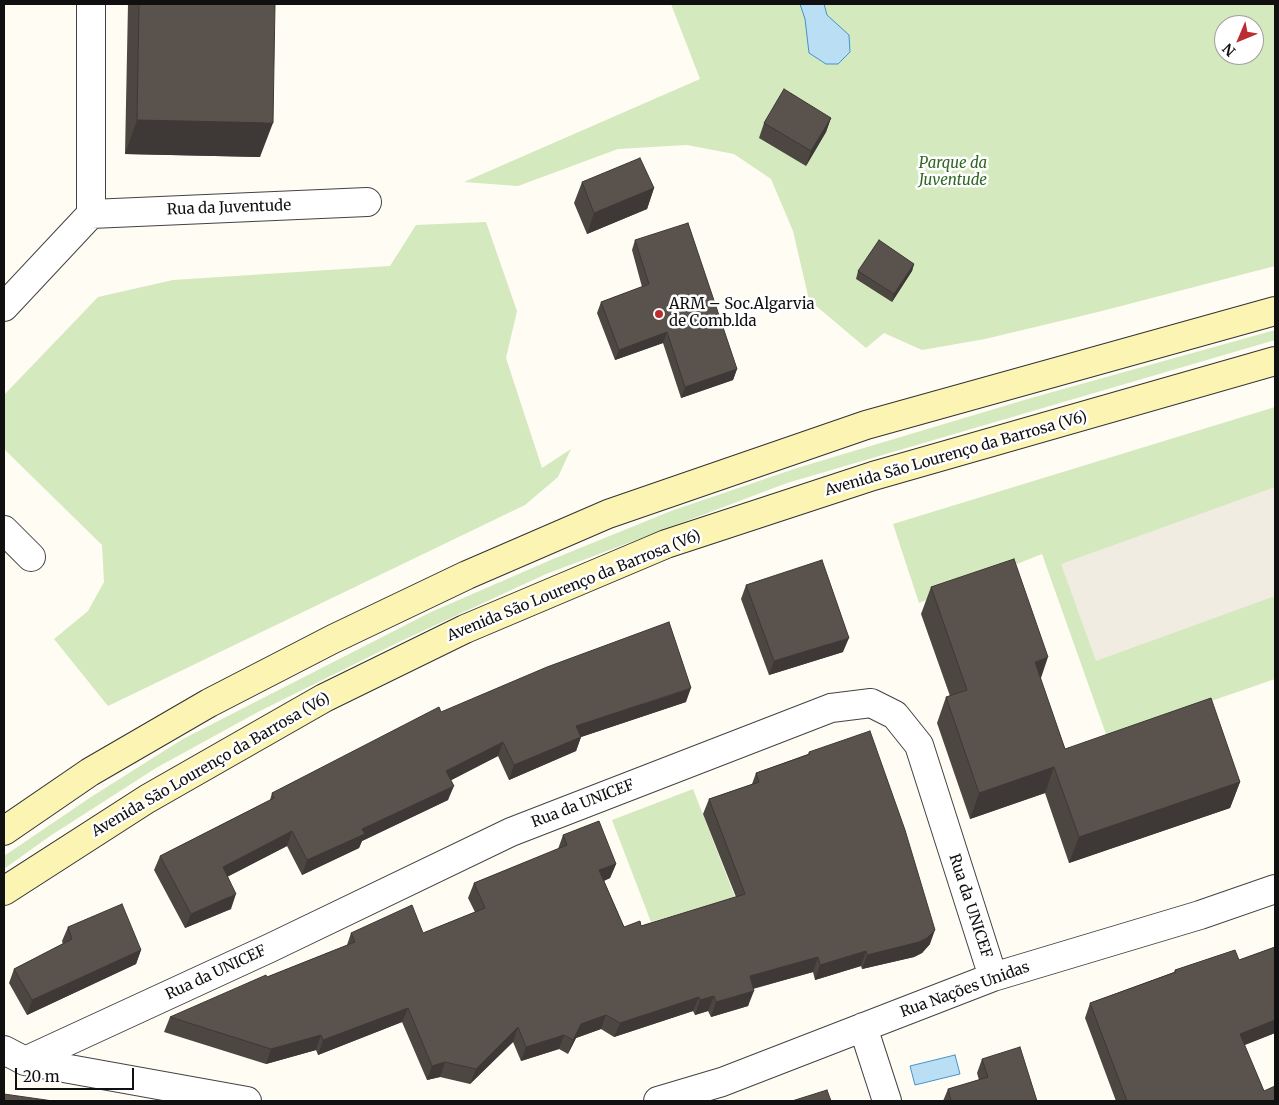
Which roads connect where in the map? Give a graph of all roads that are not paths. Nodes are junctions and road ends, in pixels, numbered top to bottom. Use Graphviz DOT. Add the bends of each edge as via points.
graph roads {
  1 [pos="91,4"];
  2 [pos="367,202"];
  3 [pos="91,214"];
  4 [pos="4,307"];
  5 [pos="1275,311"];
  6 [pos="1275,361"];
  7 [pos="4,530"];
  8 [pos="31,557"];
  9 [pos="4,831"];
  10 [pos="1275,889"];
  11 [pos="4,891"];
  12 [pos="993,977"];
  13 [pos="863,1027"];
  14 [pos="15,1056"];
  15 [pos="247,1101"];
  16 [pos="658,1101"];
  17 [pos="887,1101"];
  1 -- 3 [label="street"];
  2 -- 3 [label="street, Rua da Juventude"];
  3 -- 4 [label="street"];
  5 -- 9 [label="main road" via="866,425 608,514 458,579 209,703 90,772"];
  6 -- 11 [label="main road, Avenida São Lourenço da Barrosa (V6)" via="873,476 666,544 465,629 324,698 147,799"];
  7 -- 8 [label="street"];
  10 -- 12 [label="street, Rua Nações Unidas"];
  12 -- 13 [label="street, Rua Nações Unidas"];
  12 -- 14 [label="street, Rua da UNICEF" via="918,745 894,715 871,703 831,708 511,832 270,948"];
  13 -- 16 [label="street, Rua Nações Unidas" via="722,1082"];
  13 -- 17 [label="street"];
  14 -- 15 [label="street"];
}
